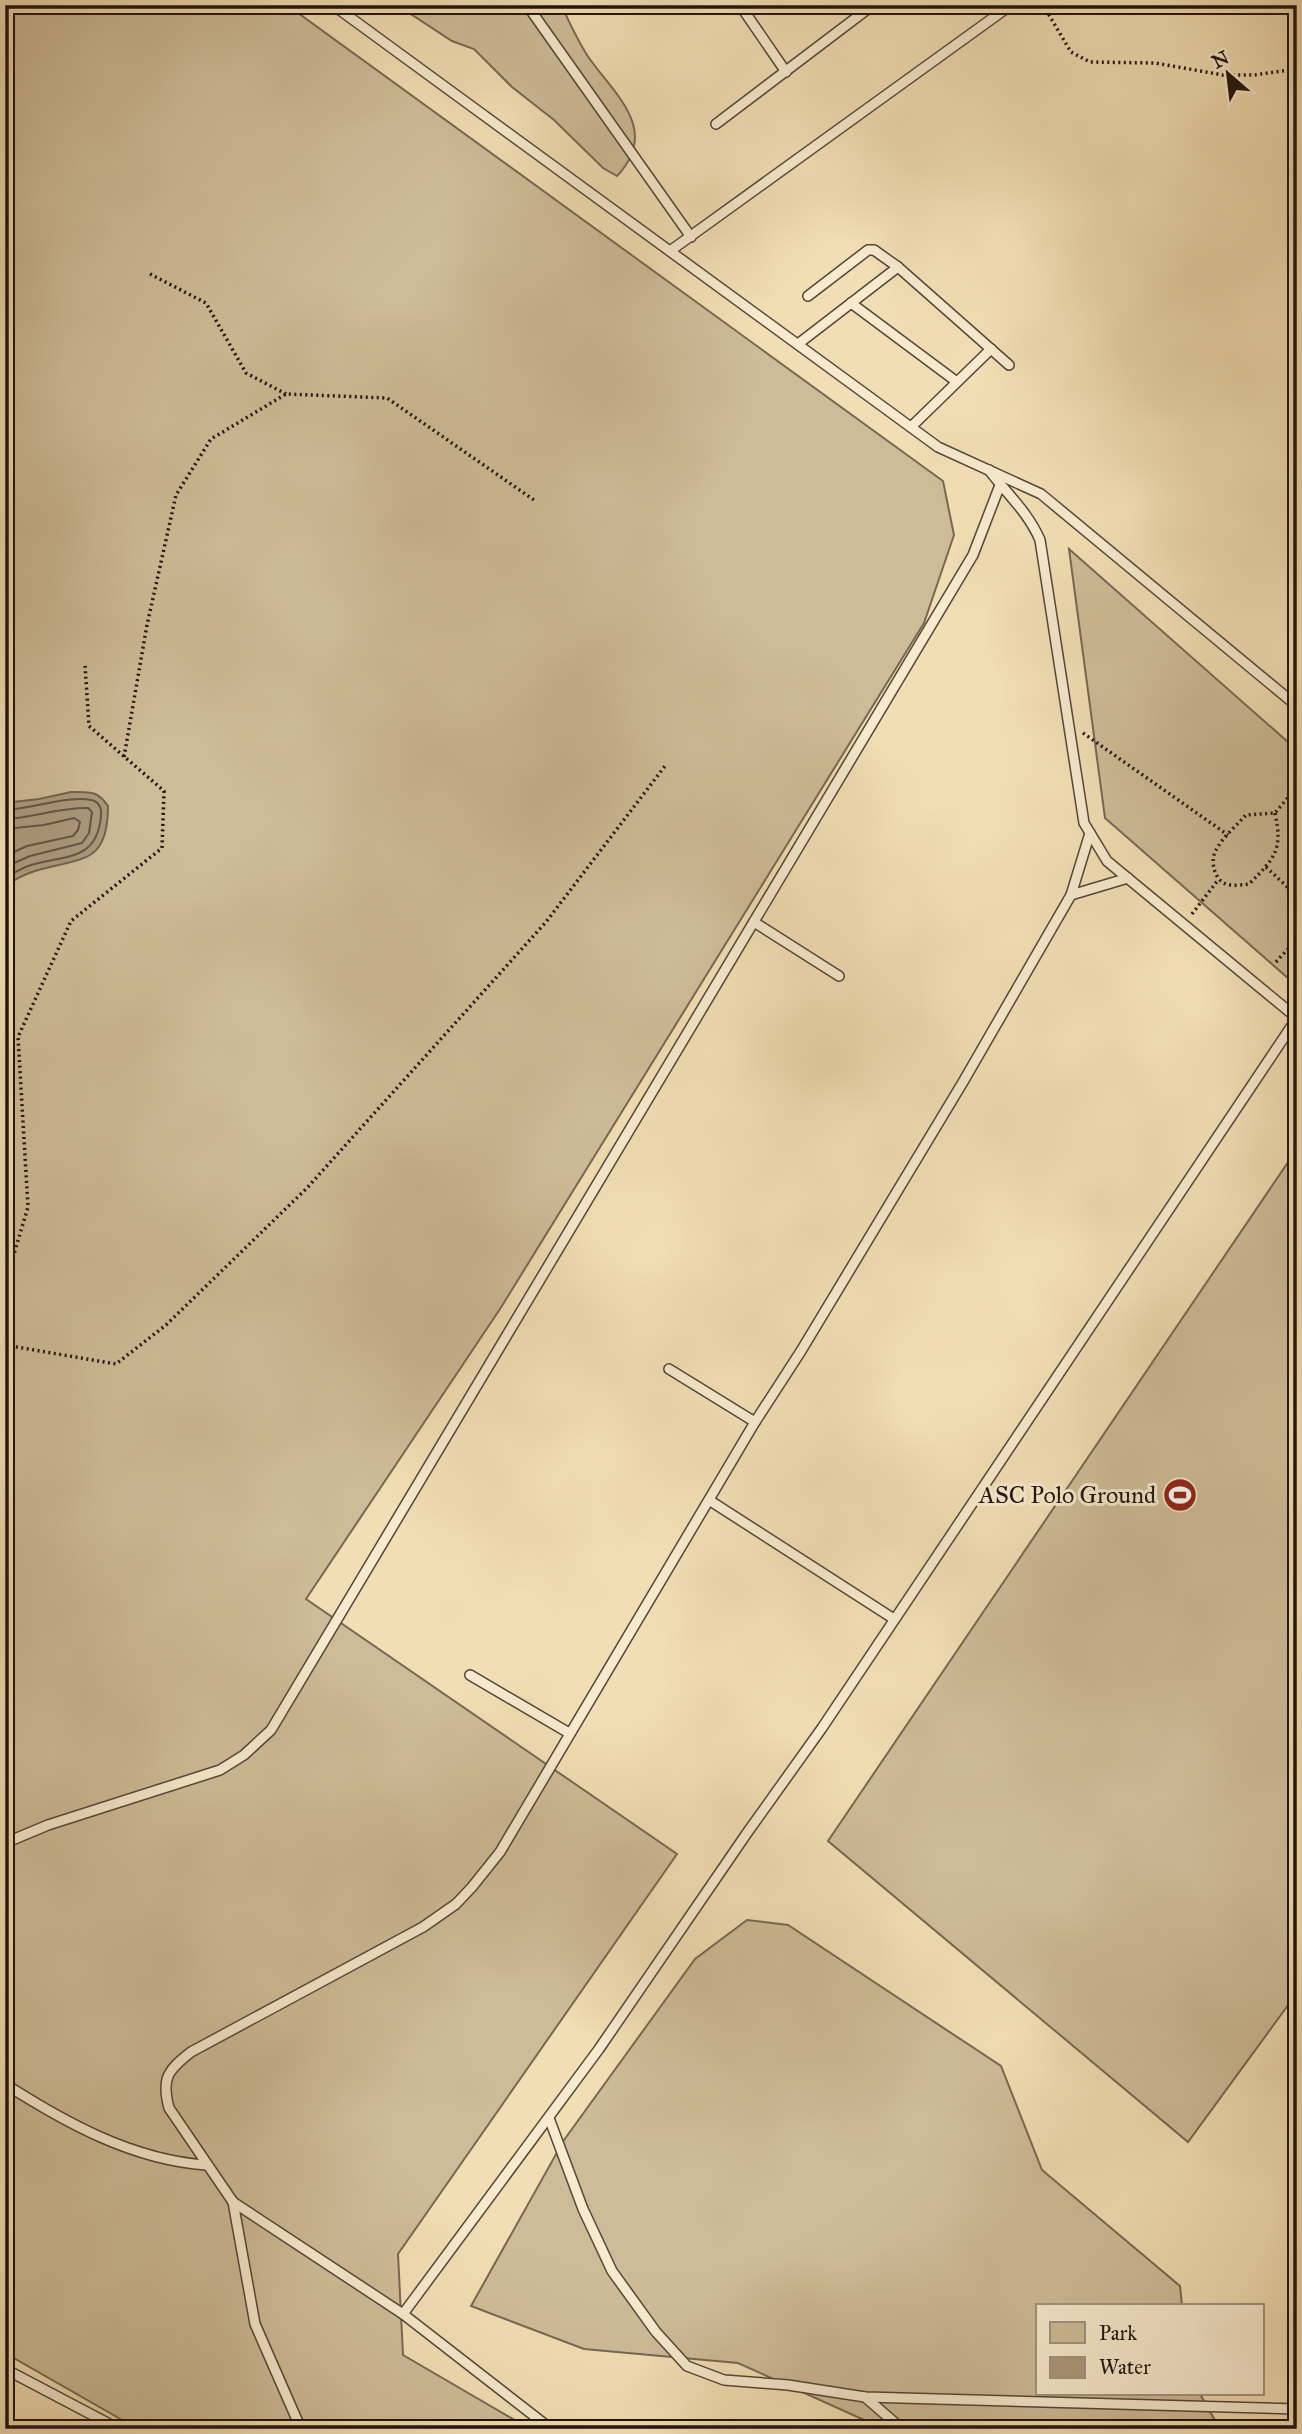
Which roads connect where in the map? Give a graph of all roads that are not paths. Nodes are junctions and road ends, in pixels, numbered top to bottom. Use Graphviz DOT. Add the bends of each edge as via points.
graph roads {
  1 [pos="333,5"];
  2 [pos="527,5"];
  3 [pos="740,5"];
  4 [pos="873,5"];
  5 [pos="1011,5"];
  6 [pos="786,72"];
  7 [pos="716,124"];
  8 [pos="691,237"];
  9 [pos="670,251"];
  10 [pos="898,267"];
  11 [pos="808,296"];
  12 [pos="851,303"];
  13 [pos="798,344"];
  14 [pos="991,349"];
  15 [pos="1009,365"];
  16 [pos="957,382"];
  17 [pos="911,427"];
  18 [pos="989,470"];
  19 [pos="1000,485"];
  20 [pos="1297,706"];
  21 [pos="1090,832"];
  22 [pos="1128,878"];
  23 [pos="1071,895"];
  24 [pos="754,922"];
  25 [pos="839,976"];
  26 [pos="669,1369"];
  27 [pos="755,1422"];
  28 [pos="709,1500"];
  29 [pos="894,1619"];
  30 [pos="470,1675"];
  31 [pos="569,1733"];
  32 [pos="5,1843"];
  33 [pos="5,2084"];
  34 [pos="549,2118"];
  35 [pos="206,2165"];
  36 [pos="233,2202"];
  37 [pos="403,2314"];
  38 [pos="5,2369"];
  39 [pos="865,2397"];
  40 [pos="1297,2409"];
  41 [pos="119,2429"];
  42 [pos="301,2429"];
  43 [pos="551,2429"];
  44 [pos="902,2429"];
  1 -- 9 [label="lane"];
  2 -- 8 [label="lane"];
  3 -- 6 [label="lane"];
  4 -- 6 [label="lane"];
  5 -- 8 [label="lane"];
  6 -- 7 [label="lane"];
  8 -- 9 [label="lane"];
  9 -- 13 [label="lane"];
  10 -- 11 [label="lane" via="868,250"];
  10 -- 12 [label="lane"];
  10 -- 14 [label="lane"];
  12 -- 13 [label="lane"];
  12 -- 16 [label="lane"];
  13 -- 17 [label="lane"];
  14 -- 15 [label="lane"];
  14 -- 16 [label="lane"];
  16 -- 17 [label="lane"];
  17 -- 18 [label="lane" via="938,447"];
  18 -- 19 [label="lane"];
  18 -- 20 [label="lane" via="1041,494"];
  19 -- 21 [label="lane" via="1028,515 1040,540 1084,822"];
  19 -- 24 [label="lane" via="974,555"];
  21 -- 22 [label="lane" via="1107,861"];
  21 -- 23 [label="lane"];
  22 -- 23 [label="lane"];
  22 -- 29 [label="lane" via="1297,1018"];
  23 -- 27 [label="lane" via="963,1082"];
  24 -- 25 [label="lane"];
  24 -- 32 [label="lane" via="271,1730 220,1770"];
  26 -- 27 [label="lane"];
  27 -- 28 [label="lane"];
  28 -- 29 [label="lane"];
  28 -- 31 [label="lane"];
  29 -- 34 [label="lane"];
  30 -- 31 [label="lane"];
  31 -- 35 [label="lane" via="500,1852 456,1904 423,1927 240,2024 176,2064 166,2078 169,2108"];
  33 -- 35 [label="lane" via="51,2113 146,2155"];
  34 -- 37 [label="lane"];
  34 -- 39 [label="lane" via="612,2270 687,2367 724,2380"];
  35 -- 36 [label="lane"];
  36 -- 37 [label="lane"];
  36 -- 42 [label="lane" via="256,2324"];
  37 -- 43 [label="lane"];
  38 -- 41 [label="lane"];
  39 -- 40 [label="lane"];
  39 -- 44 [label="lane"];
}
